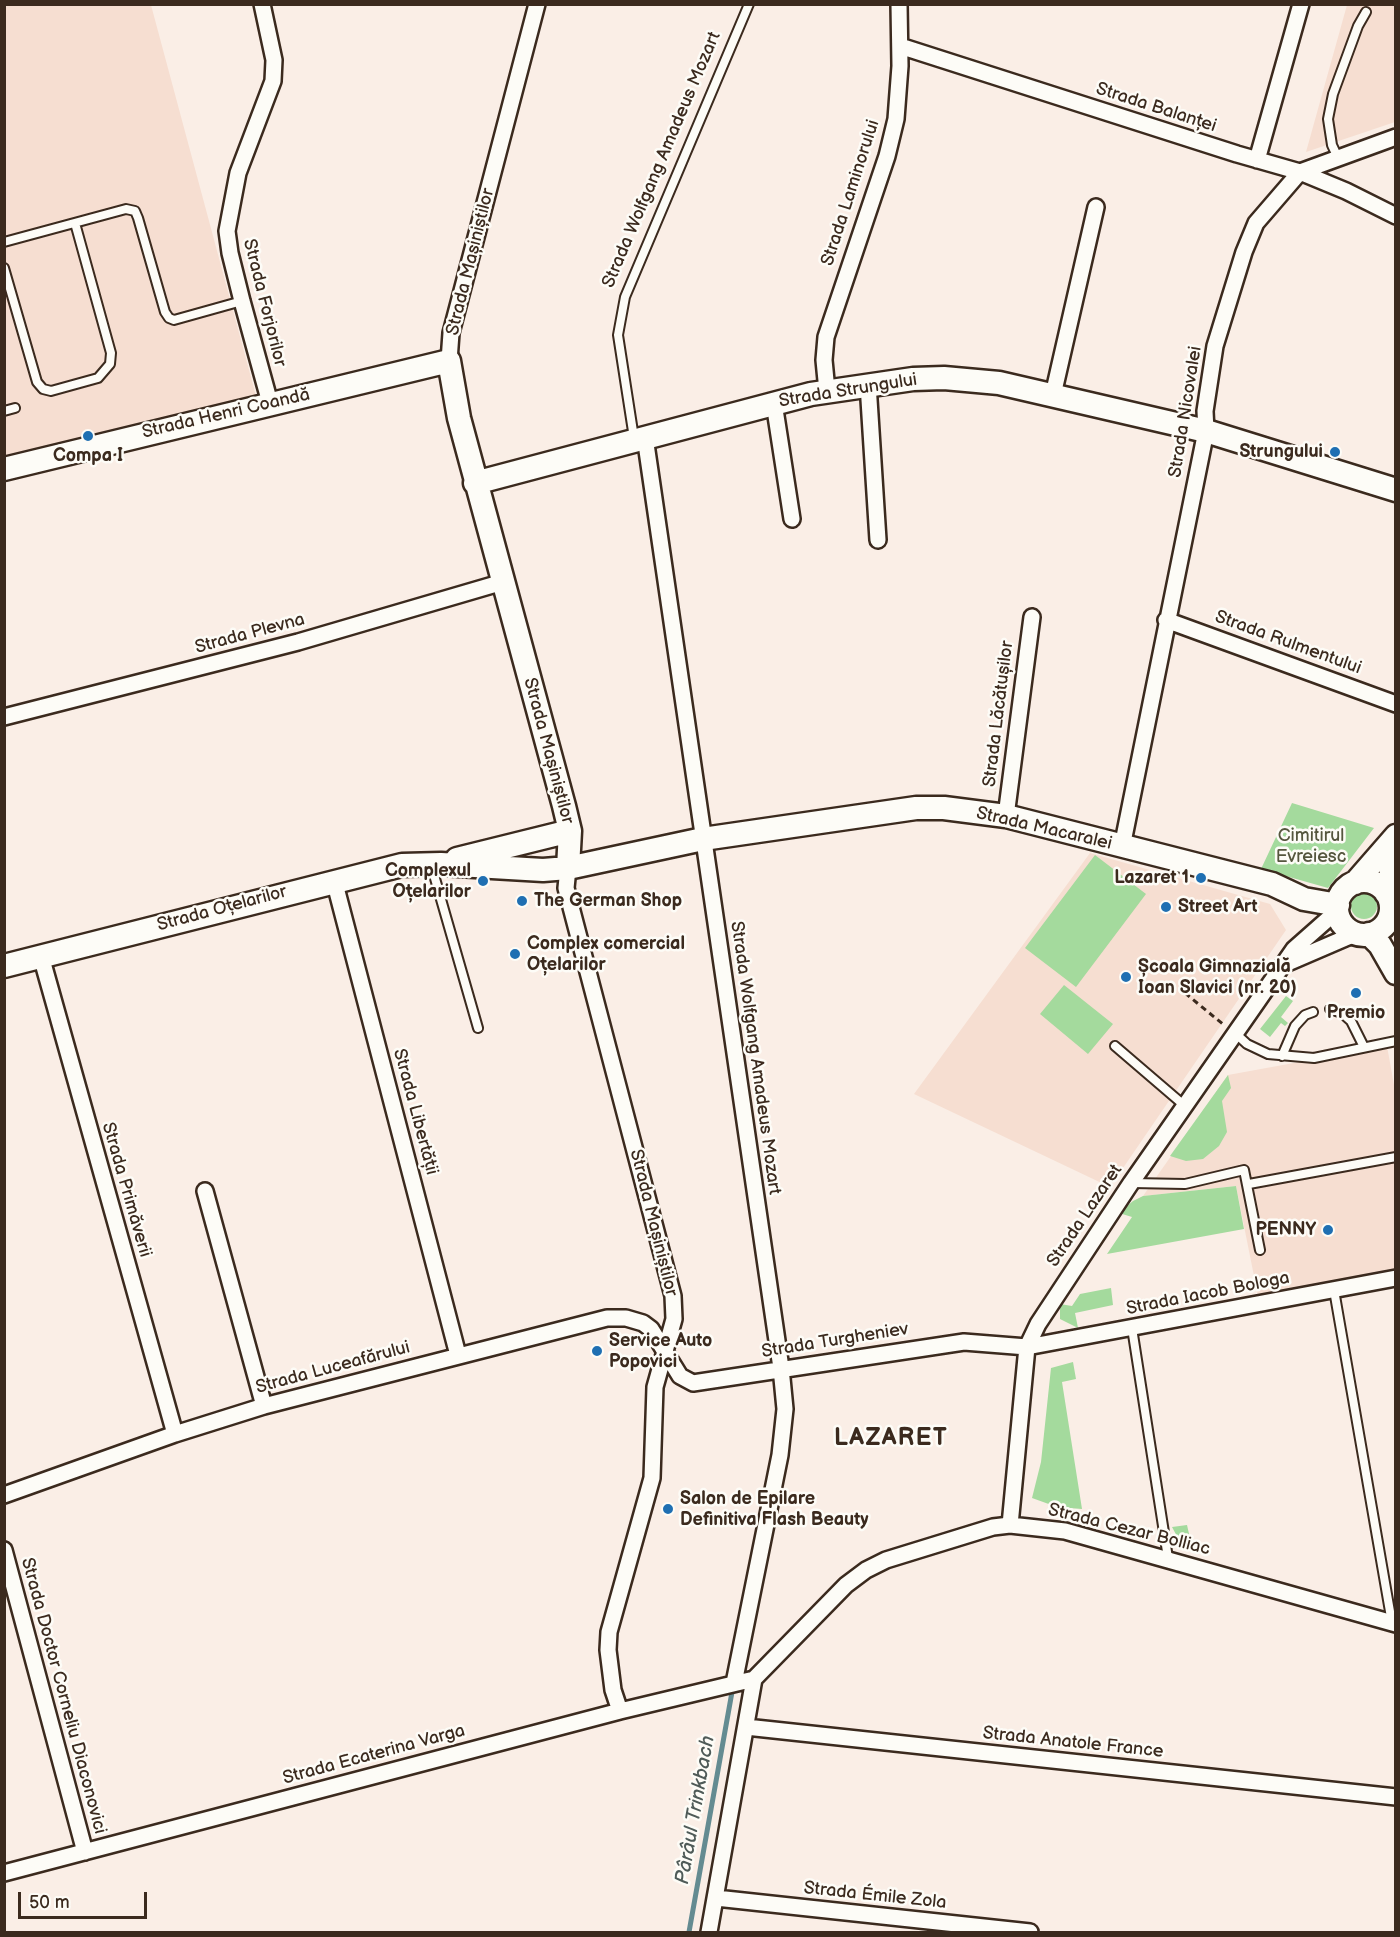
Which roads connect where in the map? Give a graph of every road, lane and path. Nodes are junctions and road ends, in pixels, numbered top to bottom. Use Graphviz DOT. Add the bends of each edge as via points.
graph roads {
  1 [pos="262,4"];
  2 [pos="537,4"];
  3 [pos="749,4"];
  4 [pos="899,4"];
  5 [pos="1301,4"];
  6 [pos="1366,12"];
  7 [pos="900,46"];
  8 [pos="1395,137"];
  9 [pos="1338,158"];
  10 [pos="1257,160"];
  11 [pos="1300,172"];
  12 [pos="1096,207"];
  13 [pos="1395,216"];
  14 [pos="75,223"];
  15 [pos="4,242"];
  16 [pos="4,268"];
  17 [pos="242,302"];
  18 [pos="449,361"];
  19 [pos="868,384"];
  20 [pos="828,391"];
  21 [pos="1053,395"];
  22 [pos="270,403"];
  23 [pos="774,403"];
  24 [pos="15,408"];
  25 [pos="4,411"];
  26 [pos="1206,431"];
  27 [pos="640,438"];
  28 [pos="4,469"];
  29 [pos="476,483"];
  30 [pos="1395,489"];
  31 [pos="792,519"];
  32 [pos="878,540"];
  33 [pos="503,582"];
  34 [pos="1032,617"];
  35 [pos="1166,620"];
  36 [pos="1395,704"];
  37 [pos="4,717"];
  38 [pos="1006,816"];
  39 [pos="570,831"];
  40 [pos="1395,836"];
  41 [pos="703,839"];
  42 [pos="1122,847"];
  43 [pos="1395,852"];
  44 [pos="436,863"];
  45 [pos="568,868"];
  46 [pos="334,880"];
  47 [pos="1355,883"];
  48 [pos="1386,892"];
  49 [pos="1338,908"];
  50 [pos="1390,916"];
  51 [pos="1363,934"];
  52 [pos="1395,943"];
  53 [pos="41,956"];
  54 [pos="1285,964"];
  55 [pos="4,966"];
  56 [pos="1395,973"];
  57 [pos="1185,993"];
  58 [pos="1330,1009"];
  59 [pos="1313,1012"];
  60 [pos="478,1028"];
  61 [pos="1235,1033"];
  62 [pos="1395,1041"];
  63 [pos="1115,1046"];
  64 [pos="1364,1047"];
  65 [pos="1282,1056"];
  66 [pos="1185,1106"];
  67 [pos="1395,1158"];
  68 [pos="1131,1183"];
  69 [pos="1249,1184"];
  70 [pos="205,1191"];
  71 [pos="1260,1250"];
  72 [pos="1395,1278"];
  73 [pos="1334,1290"];
  74 [pos="1132,1328"];
  75 [pos="1027,1347"];
  76 [pos="666,1351"];
  77 [pos="458,1355"];
  78 [pos="781,1368"];
  79 [pos="264,1406"];
  80 [pos="175,1434"];
  81 [pos="4,1495"];
  82 [pos="1010,1525"];
  83 [pos="4,1550"];
  84 [pos="1168,1558"];
  85 [pos="1394,1623"];
  86 [pos="754,1679"];
  87 [pos="734,1683"];
  88 [pos="620,1711"];
  89 [pos="746,1727"];
  90 [pos="1395,1797"];
  91 [pos="85,1852"];
  92 [pos="4,1873"];
  93 [pos="716,1898"];
  94 [pos="710,1932"];
  95 [pos="1029,1932"];
  1 -- 17 [label="street, Strada Forjorilor" via="274,60 273,81 238,173 228,214 230,253"];
  2 -- 18 [label="street, Strada Mașiniștilor" via="451,333"];
  3 -- 27 [label="lane, Strada Wolfgang Amadeus Mozart" via="625,297 618,335"];
  4 -- 7 [label="street, Strada Laminorului"];
  5 -- 10 [label="street"];
  6 -- 9 [label="lane" via="1333,94 1328,119"];
  7 -- 10 [label="street, Strada Balanței"];
  7 -- 20 [label="street, Strada Laminorului" via="893,136 826,336"];
  8 -- 9 [label="street, Strada Nicovalei"];
  9 -- 11 [label="street, Strada Nicovalei"];
  10 -- 11 [label="street, Strada Balanței"];
  11 -- 13 [label="street, Strada Balanței"];
  11 -- 26 [label="street, Strada Nicovalei" via="1256,223 1244,252 1215,346 1204,411"];
  12 -- 21 [label="street"];
  14 -- 15 [label="lane"];
  14 -- 16 [label="lane" via="111,353 110,364 98,378 51,391 37,382"];
  14 -- 17 [label="lane" via="126,209 135,211 169,318 174,320"];
  17 -- 22 [label="street, Strada Forjorilor"];
  18 -- 22 [label="street, Strada Henri Coandă"];
  18 -- 29 [label="street, Strada Mașiniștilor" via="452,390"];
  19 -- 20 [label="street, Strada Strungului"];
  19 -- 21 [label="street, Strada Strungului" via="913,379 974,380"];
  19 -- 32 [label="street"];
  20 -- 23 [label="street, Strada Strungului"];
  21 -- 26 [label="street, Strada Strungului"];
  22 -- 28 [label="street, Strada Henri Coandă"];
  23 -- 27 [label="street, Strada Strungului"];
  23 -- 31 [label="street"];
  24 -- 25 [label="lane"];
  26 -- 30 [label="street, Strada Strungului"];
  26 -- 35 [label="street, Strada Nicovalei"];
  27 -- 29 [label="street, Strada Strungului"];
  27 -- 41 [label="street, Strada Wolfgang Amadeus Mozart"];
  29 -- 33 [label="street, Strada Mașiniștilor"];
  33 -- 37 [label="street, Strada Plevna" via="298,642"];
  33 -- 39 [label="street, Strada Mașiniștilor"];
  34 -- 38 [label="street, Strada Lăcătușilor"];
  35 -- 36 [label="street, Strada Rulmentului"];
  35 -- 42 [label="street, Strada Nicovalei"];
  38 -- 41 [label="street, Strada Macaralei" via="916,808"];
  38 -- 42 [label="street, Strada Macaralei"];
  39 -- 44 [label="street, Strada Oțelarilor"];
  39 -- 45 [label="street, Strada Mașiniștilor"];
  40 -- 47 [label="street"];
  41 -- 45 [label="street, Strada Macaralei"];
  41 -- 78 [label="street, Strada Wolfgang Amadeus Mozart"];
  42 -- 49 [label="street, Strada Macaralei" via="1272,884 1304,899"];
  43 -- 48 [label="street"];
  44 -- 45 [label="street, Strada Oțelarilor"];
  44 -- 46 [label="street, Strada Oțelarilor" via="402,865"];
  44 -- 60 [label="lane"];
  45 -- 76 [label="street, Strada Mașiniștilor" via="566,888 673,1296 674,1319"];
  46 -- 53 [label="street, Strada Oțelarilor"];
  46 -- 77 [label="street, Strada Libertății"];
  47 -- 48 [label="street" via="1372,882"];
  47 -- 49 [label="street" via="1343,891"];
  48 -- 50 [label="street"];
  49 -- 51 [label="street" via="1344,925"];
  49 -- 54 [label="street, Strada Lazaret" via="1294,949"];
  50 -- 51 [label="street" via="1382,928"];
  50 -- 52 [label="street"];
  51 -- 54 [label="street"];
  51 -- 56 [label="street" via="1380,945"];
  53 -- 55 [label="street, Strada Oțelarilor"];
  53 -- 80 [label="street, Strada Primăverii"];
  54 -- 61 [label="street, Strada Lazaret"];
  57 -- 61 [label="path"];
  58 -- 64 [label="lane" via="1351,1021"];
  59 -- 65 [label="lane" via="1295,1026"];
  61 -- 65 [label="lane" via="1258,1051"];
  61 -- 66 [label="street, Strada Lazaret"];
  62 -- 64 [label="lane"];
  63 -- 66 [label="lane"];
  64 -- 65 [label="lane" via="1314,1058"];
  66 -- 68 [label="street, Strada Lazaret"];
  67 -- 69 [label="lane"];
  68 -- 69 [label="lane" via="1185,1184 1244,1170"];
  68 -- 75 [label="street, Strada Lazaret" via="1050,1303"];
  69 -- 71 [label="lane"];
  70 -- 79 [label="street"];
  72 -- 73 [label="street, Strada Iacob Bologa"];
  73 -- 74 [label="street, Strada Iacob Bologa"];
  73 -- 85 [label="lane"];
  74 -- 75 [label="street, Strada Iacob Bologa"];
  74 -- 84 [label="lane"];
  75 -- 78 [label="street, Strada Turgheniev" via="964,1342"];
  75 -- 82 [label="street, Strada Lazaret"];
  76 -- 77 [label="street, Strada Luceafărului" via="643,1323 607,1318"];
  76 -- 78 [label="street, Strada Turgheniev" via="680,1376 693,1383"];
  76 -- 88 [label="street, Strada Mașiniștilor" via="655,1387 652,1478 609,1632 612,1681"];
  77 -- 79 [label="street, Strada Luceafărului"];
  78 -- 87 [label="street, Strada Wolfgang Amadeus Mozart" via="784,1432"];
  79 -- 80 [label="street, Strada Luceafărului"];
  80 -- 81 [label="street, Strada Luceafărului"];
  82 -- 84 [label="street, Strada Cezar Bolliac" via="1065,1530"];
  82 -- 86 [label="street, Strada Cezar Bolliac" via="886,1560 866,1570 846,1585"];
  83 -- 91 [label="street, Strada Doctor Corneliu Diaconovici"];
  84 -- 85 [label="street, Strada Cezar Bolliac"];
  86 -- 87 [label="street, Strada Ecaterina Varga"];
  86 -- 89 [label="street"];
  87 -- 88 [label="street, Strada Ecaterina Varga"];
  88 -- 91 [label="street, Strada Ecaterina Varga"];
  89 -- 90 [label="street, Strada Anatole France"];
  89 -- 93 [label="street"];
  91 -- 92 [label="street, Strada Ecaterina Varga"];
  93 -- 94 [label="street"];
  93 -- 95 [label="street, Strada Émile Zola"];
}
